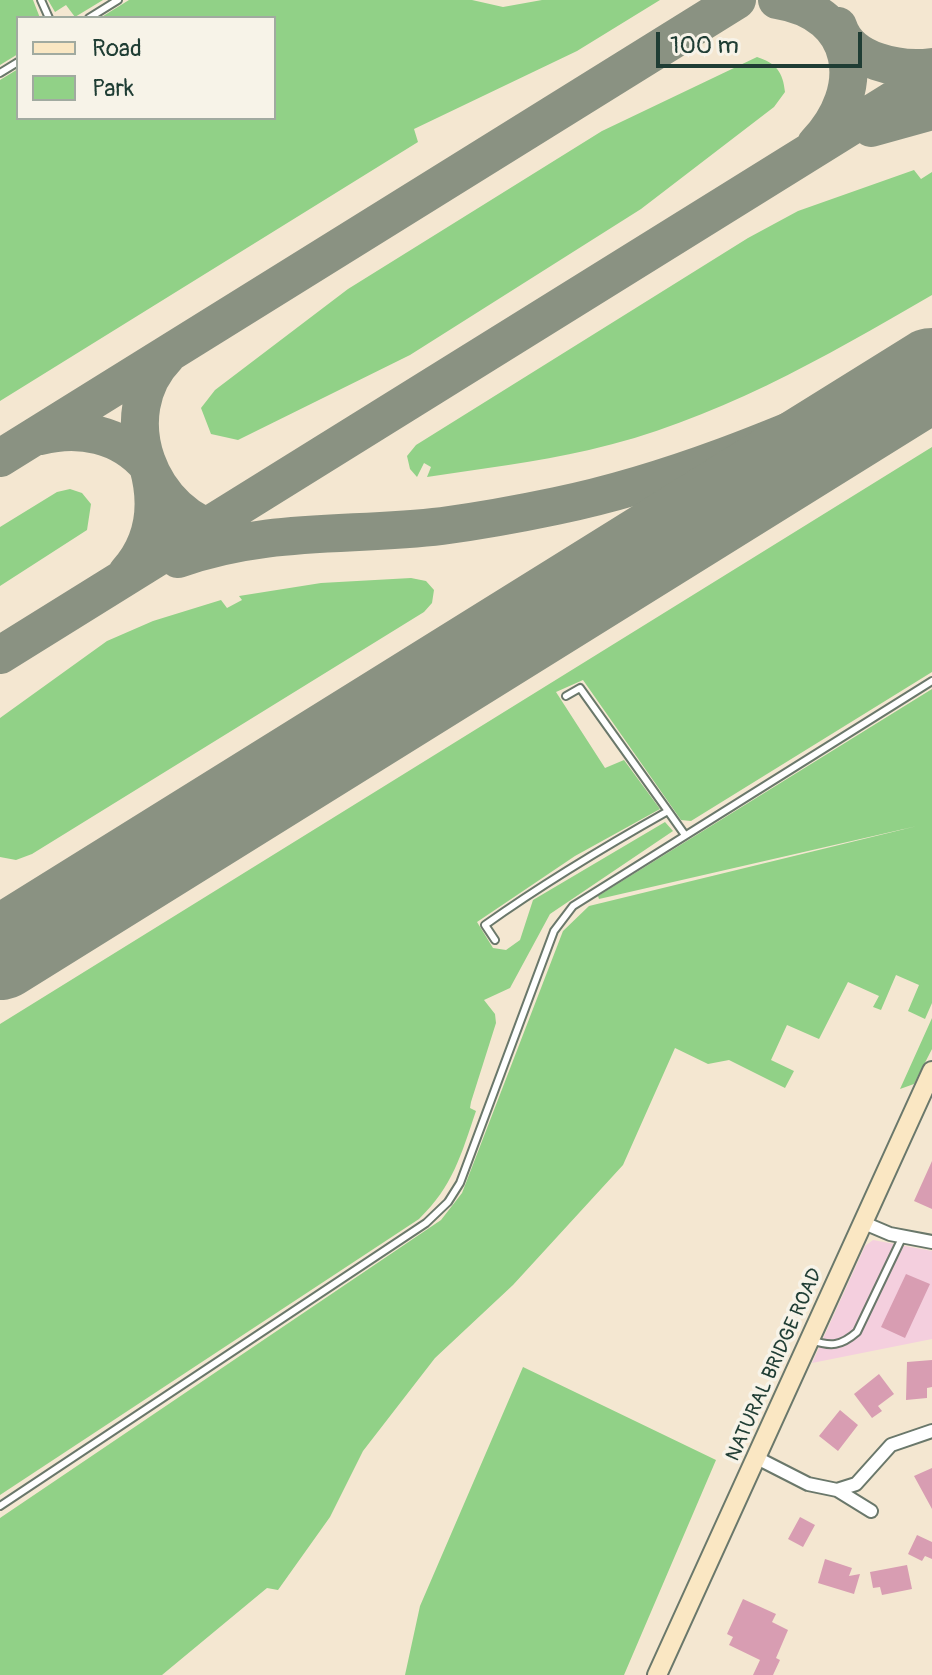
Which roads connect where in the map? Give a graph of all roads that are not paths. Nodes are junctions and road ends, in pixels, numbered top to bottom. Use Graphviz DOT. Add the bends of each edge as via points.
graph roads {
  1 [pos="118,0"];
  2 [pos="92,16"];
  3 [pos="932,681"];
  4 [pos="566,696"];
  5 [pos="668,811"];
  6 [pos="685,835"];
  7 [pos="495,940"];
  8 [pos="930,1081"];
  9 [pos="864,1223"];
  10 [pos="902,1238"];
  11 [pos="932,1242"];
  12 [pos="811,1340"];
  13 [pos="932,1431"];
  14 [pos="757,1458"];
  15 [pos="837,1490"];
  16 [pos="0,1506"];
  17 [pos="871,1511"];
  18 [pos="657,1675"];
  1 -- 2 [label="lane"];
  3 -- 6 [label="lane"];
  4 -- 5 [label="lane" via="580,688"];
  5 -- 6 [label="lane"];
  5 -- 7 [label="lane" via="552,877 485,925"];
  6 -- 16 [label="lane" via="573,906 554,931 460,1183 448,1202 426,1223"];
  8 -- 9 [label="main road, NATURAL BRIDGE ROAD"];
  9 -- 10 [label="street"];
  9 -- 12 [label="main road, NATURAL BRIDGE ROAD"];
  10 -- 11 [label="street"];
  10 -- 12 [label="lane" via="857,1332 830,1346"];
  12 -- 14 [label="main road, NATURAL BRIDGE ROAD"];
  13 -- 15 [label="street" via="891,1445 856,1484"];
  14 -- 15 [label="street" via="808,1484"];
  14 -- 18 [label="main road, NATURAL BRIDGE ROAD"];
  15 -- 17 [label="street"];
}
